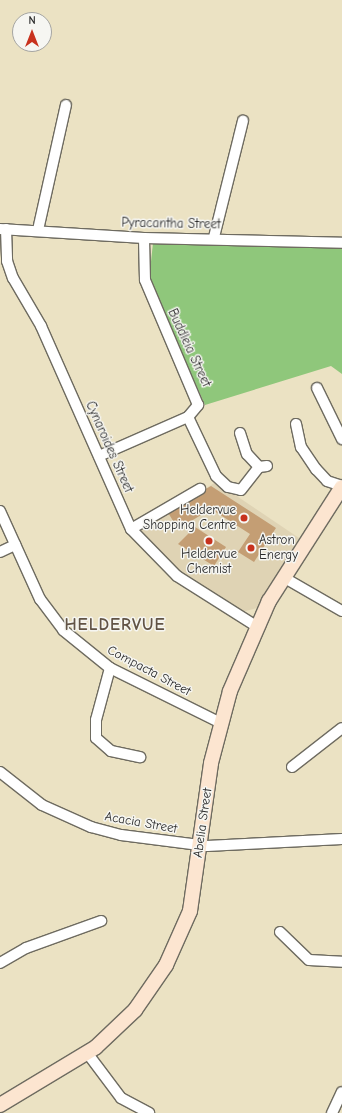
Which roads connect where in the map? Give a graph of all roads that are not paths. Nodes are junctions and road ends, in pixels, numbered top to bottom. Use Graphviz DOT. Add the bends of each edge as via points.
graph roads {
  1 [pos="66,105"];
  2 [pos="243,120"];
  3 [pos="3,229"];
  4 [pos="38,230"];
  5 [pos="214,237"];
  6 [pos="144,238"];
  7 [pos="342,243"];
  8 [pos="317,388"];
  9 [pos="188,417"];
  10 [pos="296,424"];
  11 [pos="240,433"];
  12 [pos="342,439"];
  13 [pos="98,456"];
  14 [pos="342,486"];
  15 [pos="200,489"];
  16 [pos="0,511"];
  17 [pos="131,529"];
  18 [pos="15,545"];
  19 [pos="0,552"];
  20 [pos="283,577"];
  21 [pos="342,611"];
  22 [pos="256,626"];
  23 [pos="110,668"];
  24 [pos="221,723"];
  25 [pos="342,728"];
  26 [pos="140,757"];
  27 [pos="292,767"];
  28 [pos="0,772"];
  29 [pos="342,839"];
  30 [pos="199,845"];
  31 [pos="101,921"];
  32 [pos="280,932"];
  33 [pos="0,962"];
  34 [pos="342,962"];
  35 [pos="88,1054"];
  36 [pos="342,1092"];
  37 [pos="0,1105"];
  38 [pos="149,1113"];
  39 [pos="332,1113"];
  1 -- 4 [label="street"];
  2 -- 5 [label="street"];
  3 -- 4 [label="street, Pyracantha Street"];
  3 -- 13 [label="street, Cynaroides Street" via="7,261 13,278 41,326"];
  4 -- 6 [label="street, Pyracantha Street"];
  5 -- 6 [label="street, Pyracantha Street"];
  5 -- 7 [label="street, Pyracantha Street"];
  6 -- 9 [label="street, Buddleia Street" via="145,280 198,398 197,408"];
  8 -- 12 [label="street"];
  9 -- 11 [label="street" via="216,476 228,487 244,488 263,466 243,448"];
  9 -- 13 [label="street"];
  10 -- 14 [label="street" via="301,447 316,469 327,481"];
  13 -- 17 [label="street, Cynaroides Street"];
  14 -- 20 [label="street, Abelia Street"];
  15 -- 17 [label="street"];
  16 -- 18 [label="street, Compacta Street"];
  17 -- 22 [label="street, Cynaroides Street" via="177,576"];
  18 -- 19 [label="street"];
  18 -- 23 [label="street, Compacta Street" via="40,599 53,620"];
  20 -- 21 [label="street"];
  20 -- 22 [label="street, Abelia Street"];
  22 -- 24 [label="street, Abelia Street"];
  23 -- 24 [label="street, Compacta Street"];
  23 -- 26 [label="street" via="96,720 96,738 111,751"];
  24 -- 30 [label="street, Abelia Street"];
  25 -- 27 [label="street"];
  28 -- 30 [label="street, Acacia Street" via="42,805 91,827 156,841"];
  29 -- 30 [label="street, Acacia Street"];
  30 -- 35 [label="street, Abelia Street" via="190,911 173,952 135,1010"];
  31 -- 33 [label="street" via="26,948"];
  32 -- 34 [label="street" via="309,960"];
  35 -- 37 [label="street, Abelia Street"];
  35 -- 38 [label="street" via="115,1091"];
  36 -- 39 [label="street"];
}
